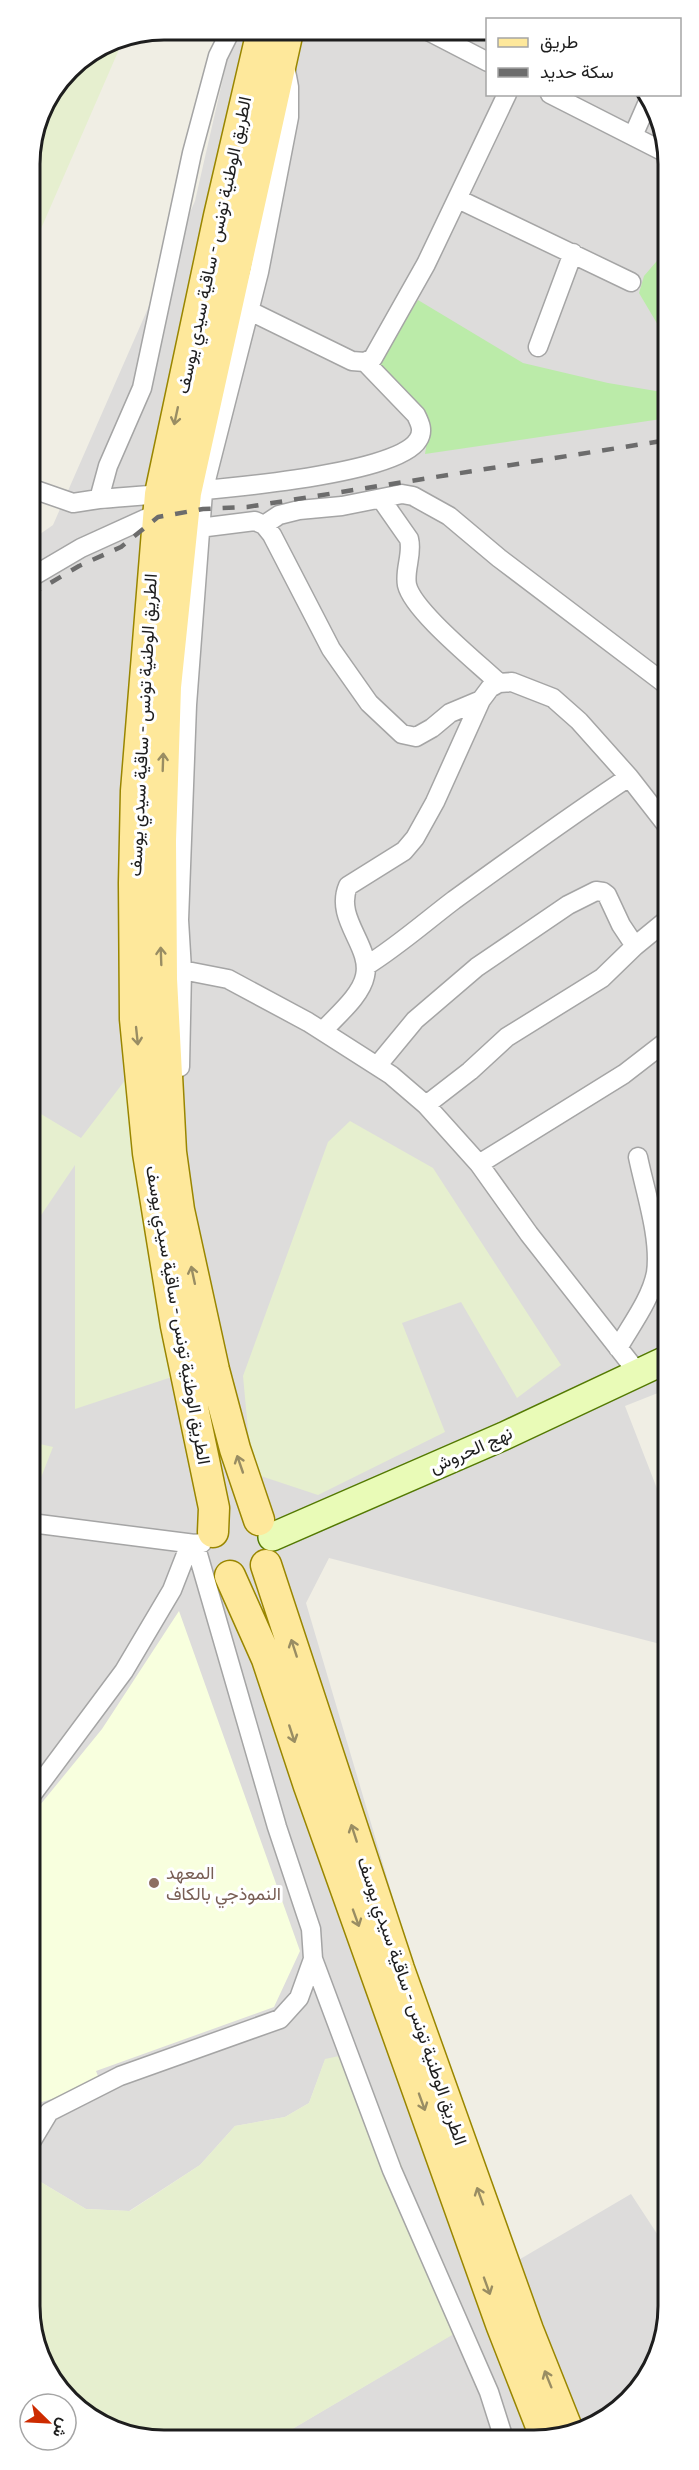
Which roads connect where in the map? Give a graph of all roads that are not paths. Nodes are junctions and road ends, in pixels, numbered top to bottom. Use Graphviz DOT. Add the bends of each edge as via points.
graph roads {
  1 [pos="446,40"];
  2 [pos="224,41"];
  3 [pos="260,41"];
  4 [pos="285,44"];
  5 [pos="486,61"];
  6 [pos="506,96"];
  7 [pos="554,96"];
  8 [pos="645,108"];
  9 [pos="633,136"];
  10 [pos="657,148"];
  11 [pos="458,199"];
  12 [pos="573,253"];
  13 [pos="631,282"];
  14 [pos="250,311"];
  15 [pos="538,347"];
  16 [pos="365,362"];
  17 [pos="41,492"];
  18 [pos="99,499"];
  19 [pos="381,499"];
  20 [pos="178,512"];
  21 [pos="264,525"];
  22 [pos="41,572"];
  23 [pos="658,678"];
  24 [pos="500,683"];
  25 [pos="481,700"];
  26 [pos="629,777"];
  27 [pos="658,814"];
  28 [pos="658,927"];
  29 [pos="635,946"];
  30 [pos="366,966"];
  31 [pos="182,970"];
  32 [pos="323,1031"];
  33 [pos="658,1048"];
  34 [pos="376,1066"];
  35 [pos="426,1105"];
  36 [pos="171,1152"];
  37 [pos="638,1157"];
  38 [pos="479,1164"];
  39 [pos="618,1348"];
  40 [pos="658,1364"];
  41 [pos="638,1373"];
  42 [pos="40,1524"];
  43 [pos="202,1540"];
  44 [pos="266,1541"];
  45 [pos="230,1576"];
  46 [pos="40,1784"];
  47 [pos="313,1959"];
  48 [pos="40,2128"];
  49 [pos="566,2425"];
  50 [pos="542,2429"];
  51 [pos="501,2430"];
  1 -- 5 [label="street"];
  2 -- 18 [label="street" via="192,153 142,388 108,466"];
  3 -- 20 [label="main road, الطريق الوطنية تونس - ساقية سيدي يوسف, one-way" via="219,216"];
  4 -- 14 [label="street" via="289,117"];
  4 -- 20 [label="main road, الطريق الوطنية تونس - ساقية سيدي يوسف"];
  6 -- 11 [label="street"];
  7 -- 9 [label="street"];
  8 -- 9 [label="street"];
  9 -- 10 [label="street"];
  11 -- 12 [label="street"];
  11 -- 16 [label="street" via="392,327 373,358"];
  12 -- 13 [label="street"];
  12 -- 15 [label="street"];
  14 -- 16 [label="street" via="352,361"];
  14 -- 20 [label="street"];
  16 -- 20 [label="street" via="421,424 418,441 404,453 349,471"];
  17 -- 18 [label="street" via="73,503"];
  18 -- 20 [label="street"];
  19 -- 21 [label="street" via="279,515"];
  19 -- 23 [label="street" via="402,494 413,496 449,516"];
  19 -- 24 [label="street" via="411,545 406,578 409,592 440,628"];
  20 -- 21 [label="street"];
  20 -- 22 [label="street" via="81,548"];
  20 -- 31 [label="street" via="187,705 179,920"];
  36 -- 20 [label="main road, الطريق الوطنية تونس - ساقية سيدي يوسف, one-way" via="160,932 166,687"];
  20 -- 43 [label="main road, الطريق الوطنية تونس - ساقية سيدي يوسف, one-way" via="136,791 135,1019 154,1196 214,1508"];
  21 -- 25 [label="street" via="331,649 369,703 395,729 416,737 450,713"];
  24 -- 25 [label="street"];
  24 -- 26 [label="street" via="524,685 553,698"];
  25 -- 30 [label="street" via="415,838 404,851 348,886 345,905"];
  26 -- 27 [label="street"];
  26 -- 30 [label="street" via="550,830"];
  28 -- 29 [label="street"];
  29 -- 34 [label="street" via="607,896 596,891 568,905 477,967 416,1020"];
  29 -- 35 [label="street" via="602,978 507,1037"];
  30 -- 32 [label="street" via="357,992"];
  31 -- 32 [label="street" via="228,979"];
  31 -- 36 [label="street" via="179,1109"];
  32 -- 34 [label="street"];
  33 -- 38 [label="street" via="624,1074"];
  34 -- 35 [label="street"];
  35 -- 38 [label="street"];
  44 -- 36 [label="main road, الطريق الوطنية تونس - ساقية سيدي يوسف, one-way" via="214,1370 179,1210"];
  37 -- 39 [label="street" via="657,1253 656,1274 643,1306"];
  38 -- 39 [label="street"];
  39 -- 41 [label="street"];
  40 -- 41 [label="street, نهج الحروش"];
  41 -- 44 [label="street, نهج الحروش"];
  42 -- 43 [label="street"];
  43 -- 44 [label="main road" via="228,1517 249,1515"];
  43 -- 45 [label="main road" via="218,1568"];
  43 -- 46 [label="street" via="124,1671"];
  43 -- 47 [label="street" via="274,1815 311,1929"];
  44 -- 45 [label="main road" via="250,1576"];
  49 -- 44 [label="main road, الطريق الوطنية تونس - ساقية سيدي يوسف, one-way" via="399,1969"];
  45 -- 50 [label="main road, الطريق الوطنية تونس - ساقية سيدي يوسف, one-way" via="267,1659 485,2279"];
  47 -- 48 [label="street" via="299,1998 280,2019 120,2076 50,2112"];
  47 -- 51 [label="street" via="392,2170 489,2392"];
}
